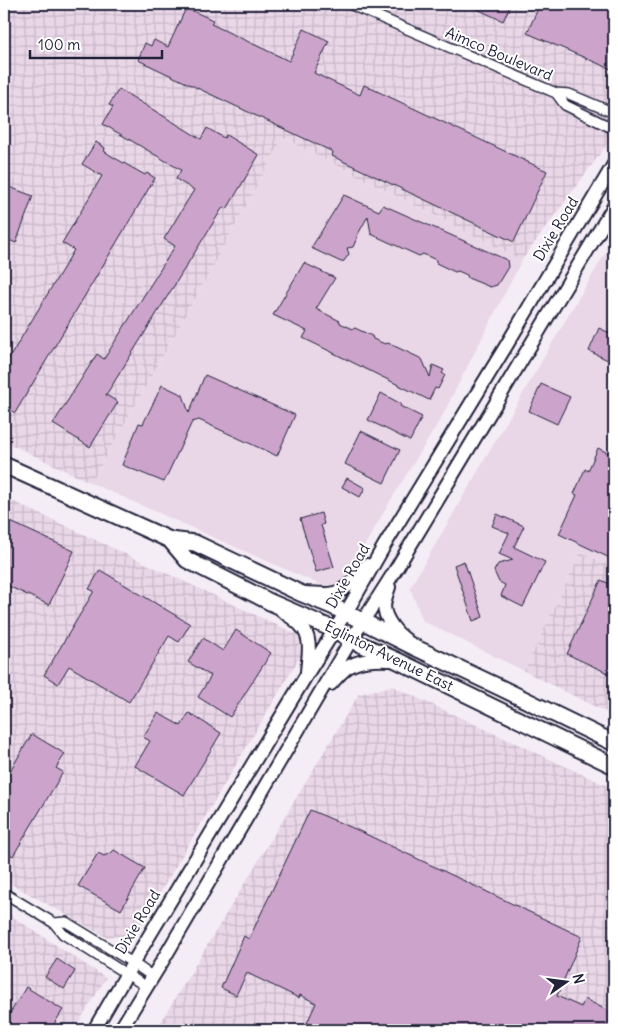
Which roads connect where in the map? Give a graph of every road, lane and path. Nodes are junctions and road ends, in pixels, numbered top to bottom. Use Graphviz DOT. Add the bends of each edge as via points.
graph roads {
  1 [pos="349,4"];
  2 [pos="556,94"];
  3 [pos="614,113"];
  4 [pos="614,129"];
  5 [pos="614,164"];
  6 [pos="614,206"];
  7 [pos="546,276"];
  8 [pos="566,286"];
  9 [pos="4,465"];
  10 [pos="433,465"];
  11 [pos="452,476"];
  12 [pos="170,540"];
  13 [pos="384,546"];
  14 [pos="393,574"];
  15 [pos="300,593"];
  16 [pos="270,602"];
  17 [pos="346,612"];
  18 [pos="363,620"];
  19 [pos="335,630"];
  20 [pos="351,640"];
  21 [pos="416,648"];
  22 [pos="396,660"];
  23 [pos="307,674"];
  24 [pos="315,700"];
  25 [pos="614,743"];
  26 [pos="614,766"];
  27 [pos="4,893"];
  28 [pos="130,968"];
  29 [pos="150,982"];
  30 [pos="94,1030"];
  31 [pos="120,1030"];
  1 -- 2 [label="street, Aimco Boulevard"];
  2 -- 3 [label="street, Aimco Boulevard" via="569,94"];
  2 -- 4 [label="street, Aimco Boulevard" via="565,105"];
  5 -- 7 [label="main road, Dixie Road"];
  6 -- 8 [label="main road"];
  7 -- 8 [label="main road"];
  7 -- 10 [label="main road, Dixie Road"];
  8 -- 11 [label="main road"];
  9 -- 12 [label="main road, Eglinton Avenue East"];
  10 -- 11 [label="main road"];
  10 -- 13 [label="main road, Dixie Road"];
  11 -- 14 [label="main road"];
  12 -- 15 [label="main road, Eglinton Avenue East" via="195,543"];
  12 -- 16 [label="main road, Eglinton Avenue East" via="186,560"];
  13 -- 15 [label="main road" via="346,587 327,594"];
  13 -- 17 [label="main road, Dixie Road"];
  14 -- 18 [label="main road"];
  14 -- 21 [label="main road" via="385,598 386,617 398,635"];
  15 -- 17 [label="main road, Eglinton Avenue East"];
  16 -- 19 [label="main road, Eglinton Avenue East"];
  16 -- 23 [label="main road" via="301,625 305,632 309,647"];
  17 -- 18 [label="main road, Eglinton Avenue East"];
  17 -- 19 [label="main road, Dixie Road"];
  18 -- 20 [label="main road"];
  18 -- 21 [label="main road, Eglinton Avenue East"];
  19 -- 20 [label="main road, Eglinton Avenue East"];
  19 -- 23 [label="main road, Dixie Road"];
  20 -- 22 [label="main road, Eglinton Avenue East"];
  20 -- 24 [label="main road"];
  21 -- 25 [label="main road, Eglinton Avenue East"];
  22 -- 24 [label="main road" via="360,661 347,668"];
  22 -- 26 [label="main road, Eglinton Avenue East"];
  23 -- 28 [label="main road, Dixie Road"];
  24 -- 29 [label="main road"];
  27 -- 28 [label="street" via="54,923 66,922"];
  28 -- 29 [label="street"];
  28 -- 30 [label="main road, Dixie Road"];
  29 -- 31 [label="main road"];
}
